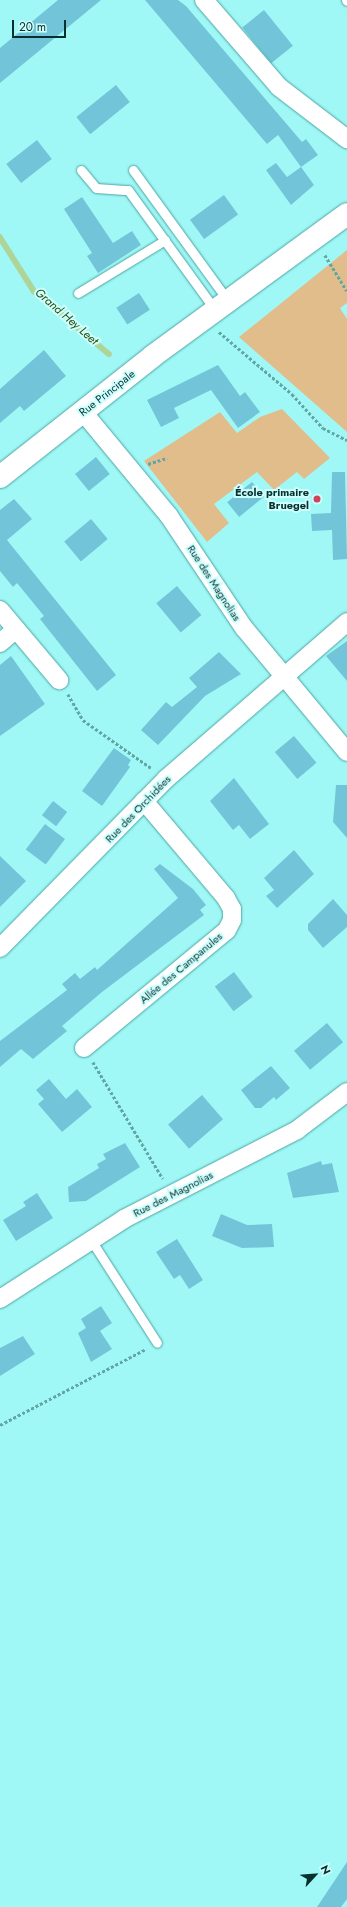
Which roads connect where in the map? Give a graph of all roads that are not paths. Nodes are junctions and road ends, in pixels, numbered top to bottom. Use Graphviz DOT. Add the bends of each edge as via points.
graph roads {
  1 [pos="204,0"];
  2 [pos="347,139"];
  3 [pos="81,170"];
  4 [pos="133,170"];
  5 [pos="347,214"];
  6 [pos="165,240"];
  7 [pos="78,293"];
  8 [pos="218,312"];
  9 [pos="83,412"];
  10 [pos="0,477"];
  11 [pos="0,610"];
  12 [pos="347,622"];
  13 [pos="16,629"];
  14 [pos="0,643"];
  15 [pos="283,676"];
  16 [pos="59,680"];
  17 [pos="347,752"];
  18 [pos="144,801"];
  19 [pos="0,948"];
  20 [pos="84,1048"];
  21 [pos="347,1092"];
  22 [pos="91,1240"];
  23 [pos="0,1299"];
  24 [pos="157,1343"];
  1 -- 2 [label="street" via="278,87"];
  3 -- 6 [label="lane" via="96,188 128,190"];
  4 -- 8 [label="lane"];
  5 -- 8 [label="street, Rue Principale"];
  6 -- 7 [label="lane"];
  6 -- 8 [label="lane"];
  8 -- 9 [label="street, Rue Principale"];
  9 -- 10 [label="street, Rue Principale"];
  9 -- 15 [label="street, Rue des Magnolias" via="169,516 236,617"];
  11 -- 13 [label="street"];
  12 -- 15 [label="street, Rue des Orchidées"];
  13 -- 14 [label="street"];
  13 -- 16 [label="street"];
  15 -- 17 [label="street, Rue des Magnolias"];
  15 -- 18 [label="street, Rue des Orchidées"];
  18 -- 19 [label="street, Rue des Orchidées"];
  18 -- 20 [label="street, Allée des Campanules" via="226,898 232,909 232,920 227,930"];
  21 -- 22 [label="street, Rue des Magnolias" via="297,1130 172,1194"];
  22 -- 23 [label="street, Rue des Magnolias"];
  22 -- 24 [label="lane"];
}
